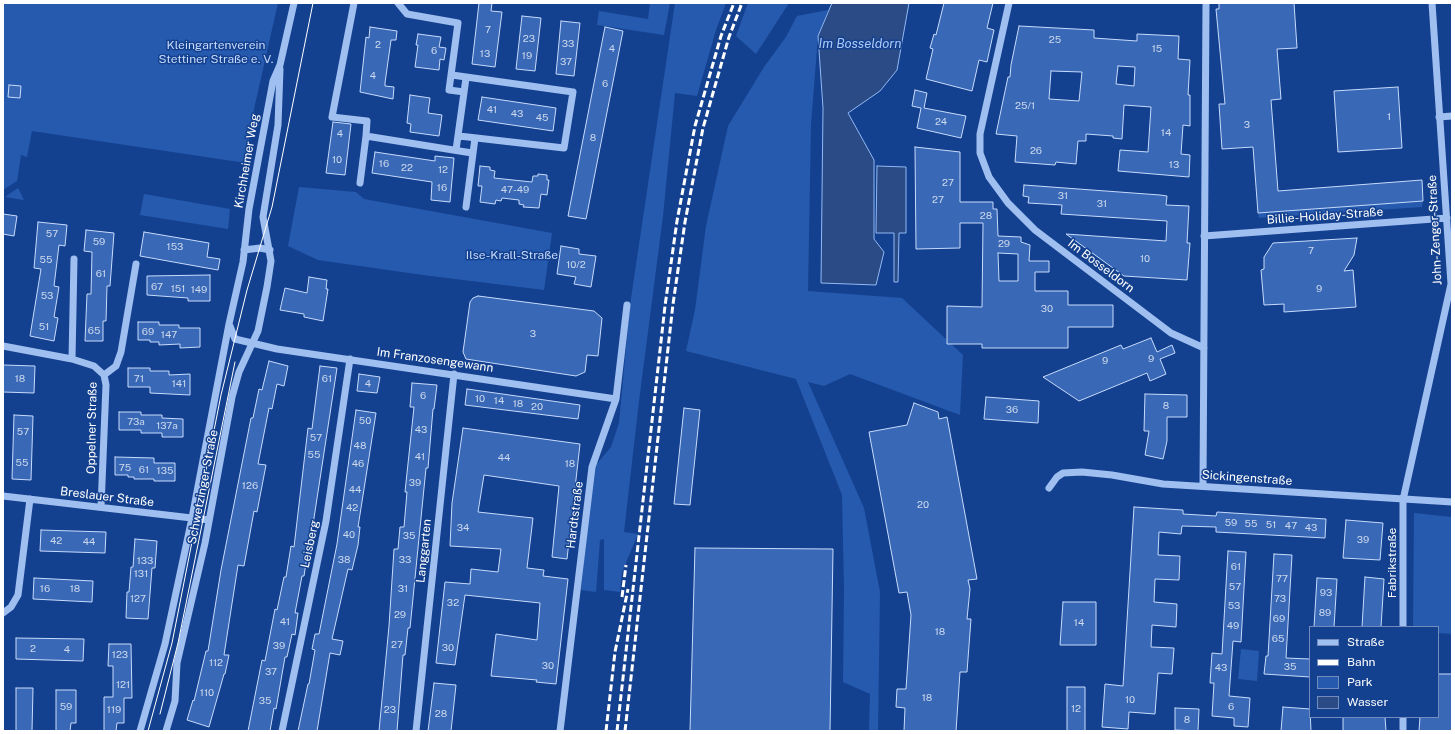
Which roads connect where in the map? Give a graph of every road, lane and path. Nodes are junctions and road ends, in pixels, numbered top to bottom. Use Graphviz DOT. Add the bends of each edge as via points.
graph roads {
  1 [pos="294,3"];
  2 [pos="354,3"];
  3 [pos="398,3"];
  4 [pos="1010,3"];
  5 [pos="1206,3"];
  6 [pos="1432,3"];
  7 [pos="280,64"];
  8 [pos="452,75"];
  9 [pos="466,78"];
  10 [pos="464,92"];
  11 [pos="1452,116"];
  12 [pos="1440,117"];
  13 [pos="366,136"];
  14 [pos="459,136"];
  15 [pos="475,138"];
  16 [pos="456,150"];
  17 [pos="472,154"];
  18 [pos="360,183"];
  19 [pos="466,207"];
  20 [pos="1447,218"];
  21 [pos="1204,236"];
  22 [pos="244,250"];
  23 [pos="270,250"];
  24 [pos="74,259"];
  25 [pos="243,262"];
  26 [pos="136,264"];
  27 [pos="1452,284"];
  28 [pos="627,305"];
  29 [pos="229,324"];
  30 [pos="252,344"];
  31 [pos="3,346"];
  32 [pos="1204,348"];
  33 [pos="72,359"];
  34 [pos="350,359"];
  35 [pos="454,374"];
  36 [pos="104,375"];
  37 [pos="616,399"];
  38 [pos="1203,486"];
  39 [pos="1049,488"];
  40 [pos="3,496"];
  41 [pos="30,499"];
  42 [pos="1403,500"];
  43 [pos="1452,502"];
  44 [pos="101,507"];
  45 [pos="192,518"];
  46 [pos="209,520"];
  47 [pos="3,613"];
  48 [pos="1403,626"];
  49 [pos="1403,718"];
  50 [pos="140,731"];
  51 [pos="166,731"];
  52 [pos="282,731"];
  53 [pos="416,731"];
  54 [pos="560,731"];
  55 [pos="1403,731"];
  1 -- 7 [label="street, Kirchheimer Weg"];
  2 -- 13 [label="street" via="332,117 367,121"];
  3 -- 8 [label="street" via="407,14 458,23"];
  4 -- 32 [label="street, Im Bosseldorn" via="980,134 980,153 989,177 1008,203 1035,230 1171,333"];
  5 -- 21 [label="street"];
  6 -- 12 [label="street, John-Zenger-Straße"];
  7 -- 22 [label="street, Kirchheimer Weg" via="273,81 249,209"];
  7 -- 23 [label="street, Kirchheimer Weg" via="278,125 262,217"];
  8 -- 9 [label="street"];
  8 -- 10 [label="street" via="449,90"];
  9 -- 10 [label="street"];
  9 -- 15 [label="street" via="573,92 564,148"];
  10 -- 14 [label="street"];
  11 -- 12 [label="street"];
  12 -- 20 [label="street, John-Zenger-Straße"];
  13 -- 16 [label="street"];
  13 -- 18 [label="street"];
  14 -- 15 [label="street"];
  14 -- 16 [label="street"];
  15 -- 17 [label="street"];
  16 -- 17 [label="street"];
  17 -- 19 [label="street"];
  20 -- 21 [label="street, Billie-Holiday-Straße"];
  20 -- 27 [label="street, John-Zenger-Straße"];
  21 -- 32 [label="street"];
  22 -- 23 [label="street"];
  22 -- 25 [label="street, Kirchheimer Weg"];
  23 -- 30 [label="street, Schwetzinger Straße" via="267,287 258,331"];
  24 -- 33 [label="street"];
  25 -- 29 [label="street, Schwetzinger Straße"];
  26 -- 36 [label="street, Oppelner Straße" via="121,352 116,366"];
  27 -- 42 [label="street, John-Zenger-Straße"];
  28 -- 37 [label="street, Hardtstraße"];
  29 -- 30 [label="street, Im Franzosengewann" via="235,339"];
  29 -- 45 [label="street, Schwetzinger Straße"];
  30 -- 34 [label="street, Im Franzosengewann"];
  30 -- 46 [label="street, Schwetzinger Straße" via="239,372 232,397"];
  31 -- 33 [label="street, Oppelner Straße"];
  32 -- 38 [label="street"];
  33 -- 36 [label="street, Oppelner Straße" via="94,366"];
  34 -- 35 [label="street, Im Franzosengewann"];
  34 -- 52 [label="street, Leisberg" via="326,521"];
  35 -- 37 [label="street, Im Franzosengewann"];
  35 -- 53 [label="street, Langgarten"];
  36 -- 44 [label="street, Oppelner Straße" via="106,385"];
  37 -- 54 [label="street, Hardtstraße" via="592,467"];
  38 -- 39 [label="street, Sickingenstraße" via="1163,484 1112,475 1072,472 1057,477"];
  38 -- 42 [label="street, Sickingenstraße"];
  40 -- 41 [label="street, Breslauer Straße"];
  41 -- 44 [label="street, Breslauer Straße"];
  41 -- 47 [label="street" via="18,595 11,607"];
  42 -- 43 [label="street, Sickingenstraße"];
  42 -- 48 [label="street, Fabrikstraße"];
  44 -- 45 [label="street, Breslauer Straße"];
  45 -- 46 [label="street, Breslauer Straße"];
  45 -- 50 [label="street, Schwetzinger Straße" via="165,644"];
  46 -- 51 [label="street, Schwetzinger Straße" via="178,663 175,701"];
  49 -- 55 [label="street"];
}
